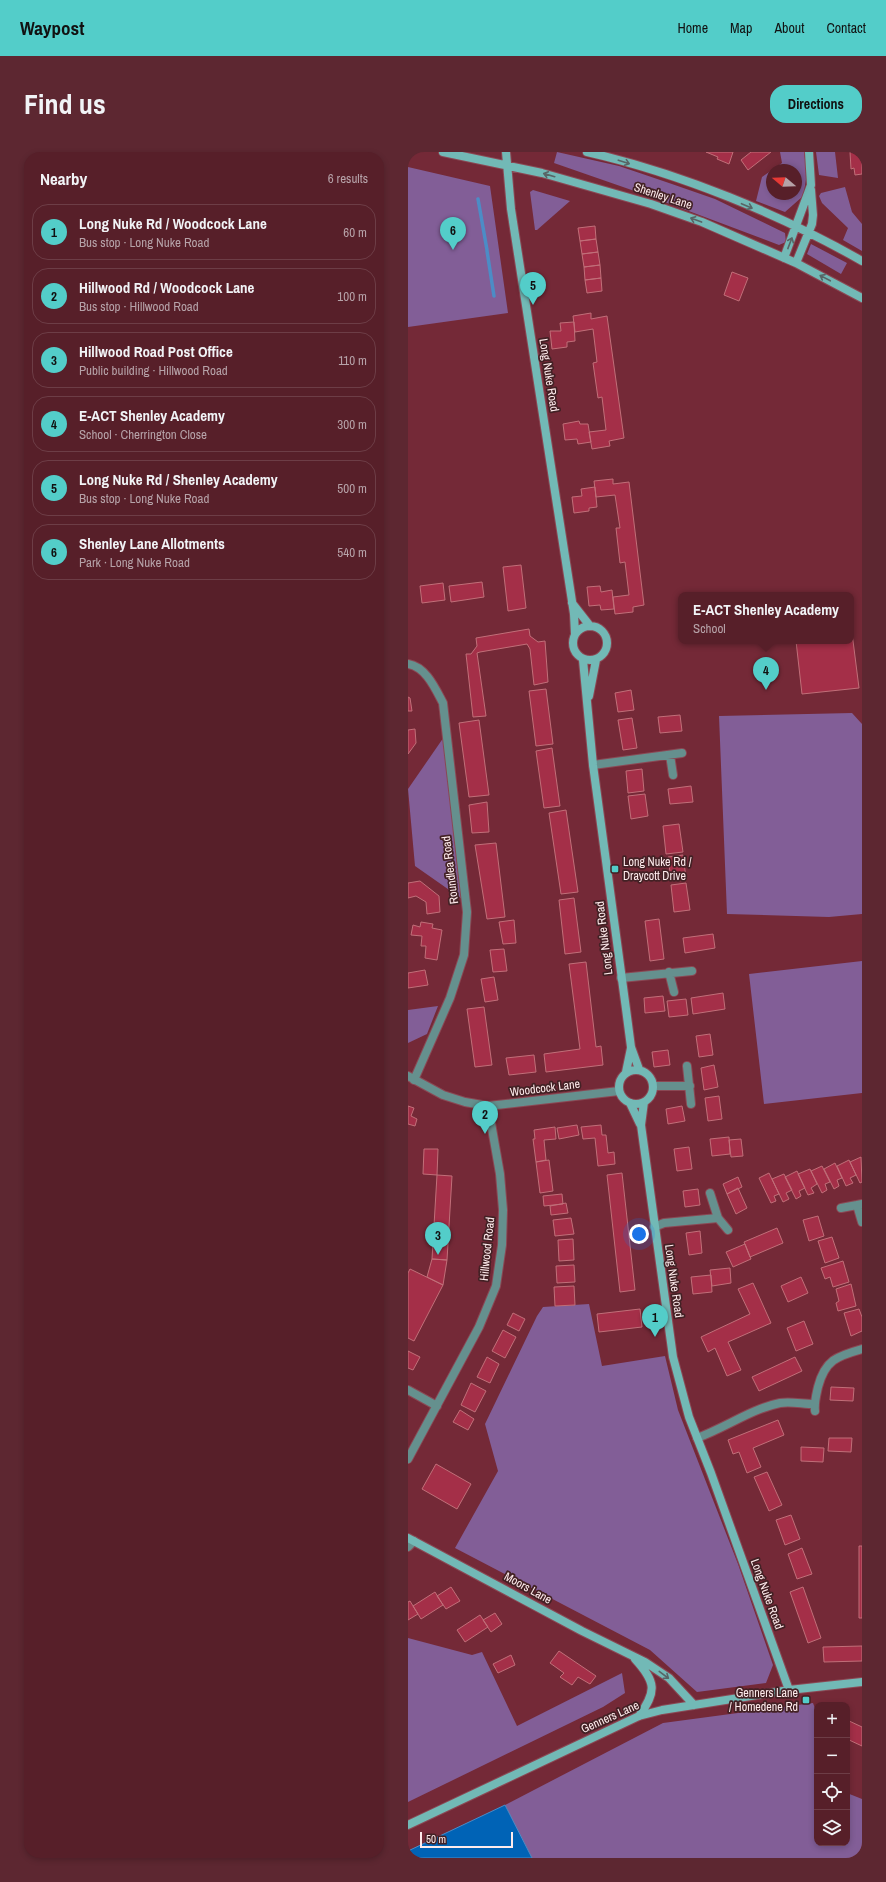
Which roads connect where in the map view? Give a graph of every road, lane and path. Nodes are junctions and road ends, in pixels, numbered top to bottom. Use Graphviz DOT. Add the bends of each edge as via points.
graph roads {
  1 [pos="443,152"];
  2 [pos="506,152"];
  3 [pos="587,152"];
  4 [pos="809,152"];
  5 [pos="611,155"];
  6 [pos="507,165"];
  7 [pos="811,186"];
  8 [pos="797,227"];
  9 [pos="809,232"];
  10 [pos="784,258"];
  11 [pos="862,261"];
  12 [pos="796,263"];
  13 [pos="862,298"];
  14 [pos="571,601"];
  15 [pos="590,626"];
  16 [pos="575,634"];
  17 [pos="582,660"];
  18 [pos="596,660"];
  19 [pos="408,664"];
  20 [pos="587,707"];
  21 [pos="682,753"];
  22 [pos="670,755"];
  23 [pos="593,765"];
  24 [pos="673,775"];
  25 [pos="692,971"];
  26 [pos="670,972"];
  27 [pos="621,978"];
  28 [pos="674,992"];
  29 [pos="631,1047"];
  30 [pos="687,1066"];
  31 [pos="638,1069"];
  32 [pos="626,1072"];
  33 [pos="411,1078"];
  34 [pos="654,1086"];
  35 [pos="690,1086"];
  36 [pos="619,1091"];
  37 [pos="644,1102"];
  38 [pos="630,1103"];
  39 [pos="691,1104"];
  40 [pos="488,1106"];
  41 [pos="641,1125"];
  42 [pos="710,1193"];
  43 [pos="860,1204"];
  44 [pos="841,1208"];
  45 [pos="718,1218"];
  46 [pos="862,1222"];
  47 [pos="654,1227"];
  48 [pos="728,1230"];
  49 [pos="862,1349"];
  50 [pos="408,1390"];
  51 [pos="437,1406"];
  52 [pos="697,1438"];
  53 [pos="408,1459"];
  54 [pos="410,1542"];
  55 [pos="631,1655"];
  56 [pos="862,1682"];
  57 [pos="789,1690"];
  58 [pos="694,1705"];
  59 [pos="639,1716"];
  60 [pos="408,1825"];
  1 -- 6 [label="street, Shenley Lane"];
  2 -- 6 [label="street, Long Nuke Road"];
  3 -- 5 [label="street, Shenley Lane"];
  4 -- 7 [label="street"];
  5 -- 8 [label="street, Shenley Lane, one-way" via="716,192"];
  10 -- 6 [label="street, Shenley Lane, one-way" via="702,222 651,204"];
  6 -- 14 [label="street, Long Nuke Road" via="512,217"];
  7 -- 8 [label="street"];
  7 -- 9 [label="street" via="813,215"];
  8 -- 9 [label="street, Shenley Lane"];
  10 -- 8 [label="street, one-way"];
  9 -- 11 [label="street, Shenley Lane"];
  9 -- 12 [label="street"];
  10 -- 12 [label="street, Shenley Lane"];
  13 -- 12 [label="street, Shenley Lane, one-way"];
  14 -- 15 [label="street, Long Nuke Road"];
  14 -- 16 [label="street, Long Nuke Road"];
  15 -- 16 [label="street" via="584,626"];
  15 -- 18 [label="street, Long Nuke Road" via="595,626 602,632 607,641 605,652"];
  16 -- 17 [label="street, Long Nuke Road" via="572,639 574,651"];
  17 -- 18 [label="street"];
  17 -- 20 [label="street, Long Nuke Road"];
  18 -- 20 [label="street, Long Nuke Road"];
  19 -- 33 [label="street, Roundlea Road" via="415,665 422,671 443,703 467,912 464,956 450,998"];
  20 -- 23 [label="street, Long Nuke Road"];
  21 -- 22 [label="street"];
  22 -- 23 [label="street"];
  22 -- 24 [label="street"];
  23 -- 27 [label="street, Long Nuke Road"];
  25 -- 26 [label="street"];
  26 -- 27 [label="street"];
  26 -- 28 [label="street"];
  27 -- 29 [label="street, Long Nuke Road"];
  29 -- 31 [label="street, Long Nuke Road"];
  29 -- 32 [label="street, Long Nuke Road"];
  30 -- 35 [label="street"];
  31 -- 32 [label="street"];
  31 -- 34 [label="street" via="650,1076"];
  32 -- 36 [label="street, Long Nuke Road" via="620,1081"];
  33 -- 40 [label="street, Woodcock Lane" via="445,1095"];
  34 -- 35 [label="street"];
  34 -- 37 [label="street, Long Nuke Road" via="652,1094"];
  35 -- 39 [label="street"];
  36 -- 38 [label="street, Long Nuke Road"];
  36 -- 40 [label="street, Woodcock Lane"];
  37 -- 38 [label="street"];
  37 -- 41 [label="street, Long Nuke Road"];
  38 -- 41 [label="street, Long Nuke Road"];
  40 -- 51 [label="street, Hillwood Road" via="500,1174 503,1210 500,1263 496,1286 479,1327"];
  41 -- 47 [label="street, Long Nuke Road"];
  42 -- 45 [label="street"];
  43 -- 44 [label="street"];
  43 -- 46 [label="street"];
  45 -- 47 [label="street" via="664,1223"];
  45 -- 48 [label="street"];
  47 -- 52 [label="street, Long Nuke Road" via="673,1357"];
  49 -- 52 [label="street" via="834,1358 824,1369 815,1408 781,1403"];
  50 -- 51 [label="street"];
  51 -- 53 [label="street, Hillwood Road"];
  52 -- 57 [label="street, Long Nuke Road"];
  54 -- 55 [label="street, Moors Lane"];
  55 -- 58 [label="street, Moors Lane, one-way" via="669,1678"];
  55 -- 59 [label="street, Moors Lane" via="651,1678 653,1691"];
  56 -- 57 [label="street, Genners Lane"];
  57 -- 58 [label="street, Genners Lane"];
  58 -- 59 [label="street, Genners Lane"];
  59 -- 60 [label="street, Genners Lane"];
}
